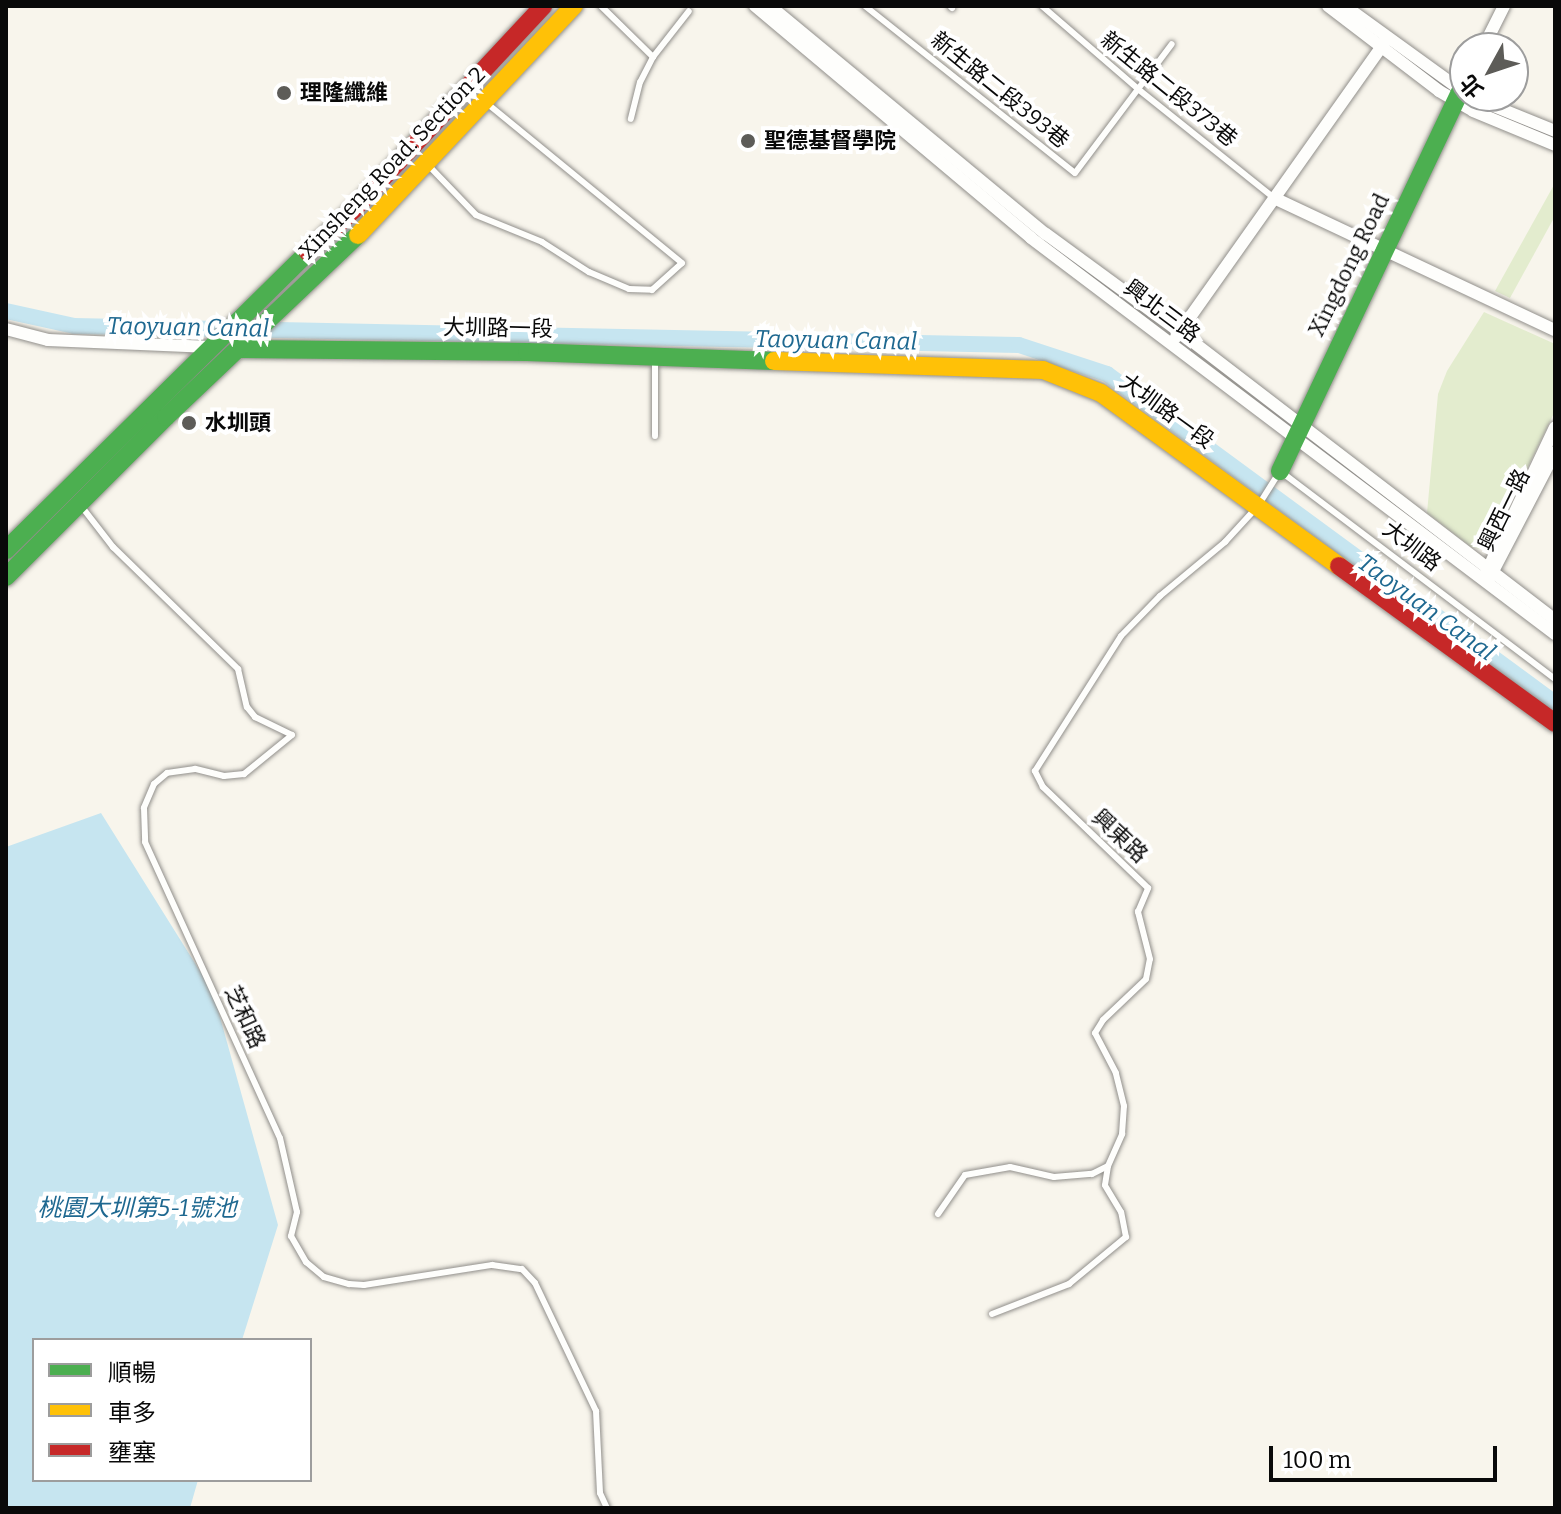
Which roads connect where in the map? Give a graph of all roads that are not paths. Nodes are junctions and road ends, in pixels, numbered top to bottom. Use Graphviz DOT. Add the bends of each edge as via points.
graph roads {
  1 [pos="543,6"];
  2 [pos="574,6"];
  3 [pos="601,6"];
  4 [pos="755,6"];
  5 [pos="770,6"];
  6 [pos="865,6"];
  7 [pos="1042,6"];
  8 [pos="1328,6"];
  9 [pos="1345,6"];
  10 [pos="1504,6"];
  11 [pos="689,11"];
  12 [pos="1491,32"];
  13 [pos="1384,42"];
  14 [pos="1172,44"];
  15 [pos="653,57"];
  16 [pos="1449,84"];
  17 [pos="1138,89"];
  18 [pos="485,102"];
  19 [pos="1453,112"];
  20 [pos="1497,112"];
  21 [pos="1509,112"];
  22 [pos="631,119"];
  23 [pos="1555,131"];
  24 [pos="1555,145"];
  25 [pos="427,164"];
  26 [pos="1274,198"];
  27 [pos="1383,250"];
  28 [pos="6,329"];
  29 [pos="1555,330"];
  30 [pos="1176,337"];
  31 [pos="210,347"];
  32 [pos="241,349"];
  33 [pos="655,356"];
  34 [pos="1555,427"];
  35 [pos="1296,431"];
  36 [pos="655,436"];
  37 [pos="1555,452"];
  38 [pos="1278,475"];
  39 [pos="79,504"];
  40 [pos="1257,506"];
  41 [pos="6,550"];
  42 [pos="1489,574"];
  43 [pos="6,577"];
  44 [pos="1555,620"];
  45 [pos="1555,634"];
  46 [pos="1555,679"];
  47 [pos="1555,723"];
  48 [pos="1108,1166"];
  49 [pos="938,1214"];
  50 [pos="992,1314"];
  51 [pos="607,1508"];
  1 -- 31 [label="street" via="353,210"];
  2 -- 18 [label="street, Xinsheng Road. Section 2"];
  3 -- 15 [label="lane"];
  4 -- 30 [label="street, 興北三路" via="1031,238"];
  5 -- 30 [label="street"];
  6 -- 17 [label="lane, 新生路二段393巷" via="1075,173"];
  7 -- 17 [label="lane, 新生路二段373巷"];
  8 -- 13 [label="street"];
  9 -- 13 [label="street"];
  10 -- 12 [label="street"];
  11 -- 15 [label="lane"];
  13 -- 16 [label="street"];
  13 -- 26 [label="street"];
  14 -- 17 [label="lane"];
  15 -- 22 [label="lane"];
  17 -- 26 [label="lane, 新生路二段373巷"];
  18 -- 25 [label="street, Xinsheng Road. Section 2"];
  18 -- 25 [label="lane" via="682,263 652,290 629,289 589,272 542,242 476,215"];
  19 -- 27 [label="street, Xingdong Road"];
  20 -- 24 [label="street"];
  21 -- 23 [label="street"];
  25 -- 32 [label="street, Xinsheng Road. Section 2"];
  26 -- 27 [label="street"];
  26 -- 30 [label="street"];
  27 -- 29 [label="street"];
  27 -- 35 [label="street, Xingdong Road"];
  28 -- 31 [label="street" via="48,340"];
  30 -- 35 [label="street"];
  31 -- 41 [label="street"];
  32 -- 33 [label="street, 大圳路一段"];
  32 -- 39 [label="street, Xinsheng Road. Section 2"];
  33 -- 36 [label="lane"];
  33 -- 40 [label="street, 大圳路一段" via="1043,370 1101,393"];
  34 -- 42 [label="street"];
  35 -- 38 [label="street, Xingdong Road"];
  35 -- 42 [label="street"];
  37 -- 42 [label="street, 興西一路"];
  38 -- 40 [label="lane"];
  38 -- 46 [label="lane, 大圳路"];
  39 -- 43 [label="street, Xinsheng Road. Section 2"];
  39 -- 51 [label="lane, 芝和路" via="113,547 238,669 247,707 255,717 292,735 244,774 224,776 195,769 167,773 154,784 144,808 145,842 280,1138 297,1212 291,1236 306,1262 324,1277 349,1284 492,1265 522,1269 535,1283 596,1411 600,1493"];
  40 -- 47 [label="street, 大圳路一段"];
  40 -- 48 [label="lane, 興東路" via="1121,636 1035,771 1043,787 1148,888 1138,912 1150,959 1146,979 1095,1033 1116,1073 1124,1106 1122,1134"];
  42 -- 44 [label="street"];
  42 -- 45 [label="street"];
  48 -- 49 [label="lane" via="1092,1174 1054,1177 1010,1167 965,1175"];
  48 -- 50 [label="lane" via="1105,1185 1121,1212 1126,1237 1069,1284"];
}
